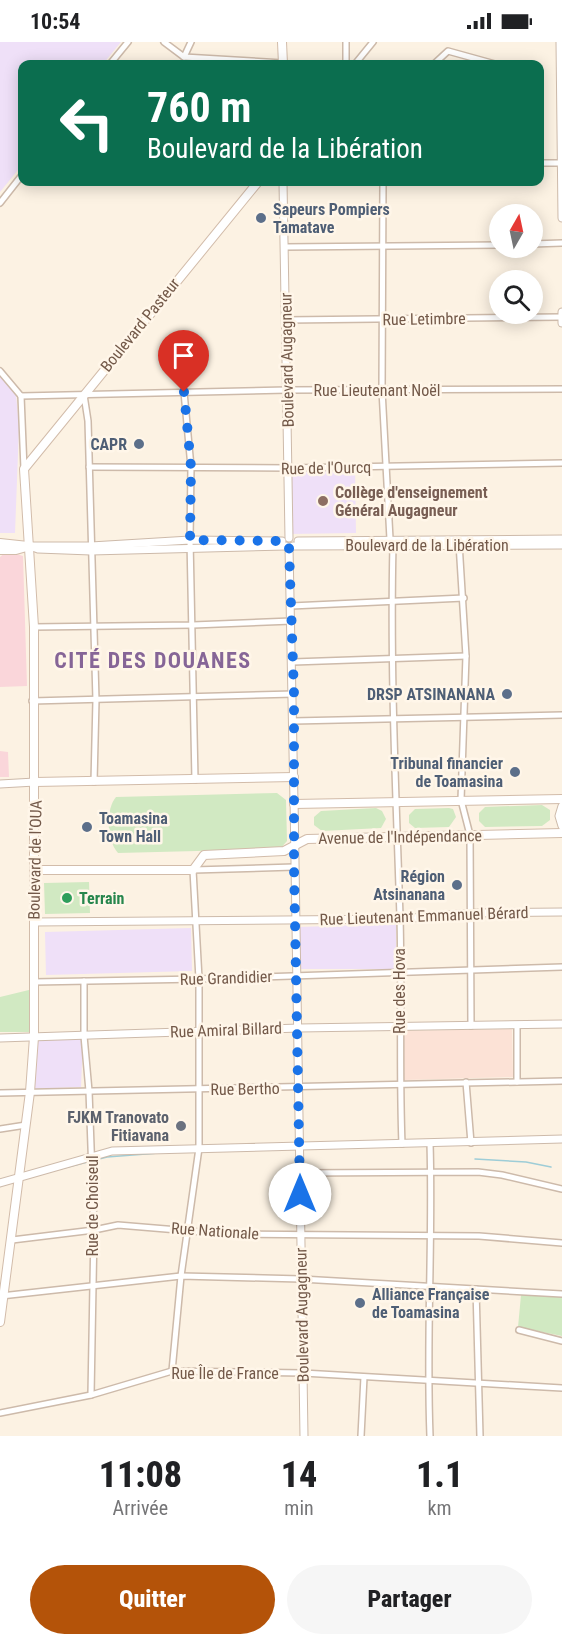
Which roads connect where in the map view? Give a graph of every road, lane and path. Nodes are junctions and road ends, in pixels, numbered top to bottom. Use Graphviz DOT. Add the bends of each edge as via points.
graph roads {
  1 [pos="128,42"];
  2 [pos="164,42"];
  3 [pos="191,42"];
  4 [pos="282,42"];
  5 [pos="345,42"];
  6 [pos="373,42"];
  7 [pos="560,42"];
  8 [pos="184,57"];
  9 [pos="113,60"];
  10 [pos="226,60"];
  11 [pos="283,60"];
  12 [pos="346,60"];
  13 [pos="358,60"];
  14 [pos="438,60"];
  15 [pos="481,60"];
  16 [pos="561,163"];
  17 [pos="544,164"];
  18 [pos="18,180"];
  19 [pos="255,186"];
  20 [pos="283,186"];
  21 [pos="383,186"];
  22 [pos="0,202"];
  23 [pos="562,218"];
  24 [pos="562,243"];
  25 [pos="543,244"];
  26 [pos="489,245"];
  27 [pos="384,246"];
  28 [pos="285,247"];
  29 [pos="562,312"];
  30 [pos="562,317"];
  31 [pos="286,320"];
  32 [pos="384,320"];
  33 [pos="562,323"];
  34 [pos="0,371"];
  35 [pos="562,389"];
  36 [pos="287,390"];
  37 [pos="382,390"];
  38 [pos="184,392"];
  39 [pos="83,394"];
  40 [pos="21,396"];
  41 [pos="562,463"];
  42 [pos="89,467"];
  43 [pos="191,467"];
  44 [pos="388,467"];
  45 [pos="290,468"];
  46 [pos="24,469"];
  47 [pos="562,539"];
  48 [pos="391,542"];
  49 [pos="459,542"];
  50 [pos="0,543"];
  51 [pos="191,543"];
  52 [pos="289,543"];
  53 [pos="562,544"];
  54 [pos="30,546"];
  55 [pos="91,549"];
  56 [pos="0,550"];
  57 [pos="464,598"];
  58 [pos="391,601"];
  59 [pos="291,606"];
  60 [pos="291,621"];
  61 [pos="193,625"];
  62 [pos="34,627"];
  63 [pos="94,627"];
  64 [pos="466,656"];
  65 [pos="393,657"];
  66 [pos="293,662"];
  67 [pos="294,694"];
  68 [pos="194,698"];
  69 [pos="96,700"];
  70 [pos="32,701"];
  71 [pos="562,715"];
  72 [pos="466,716"];
  73 [pos="393,718"];
  74 [pos="294,721"];
  75 [pos="294,777"];
  76 [pos="195,780"];
  77 [pos="94,782"];
  78 [pos="35,783"];
  79 [pos="0,784"];
  80 [pos="562,799"];
  81 [pos="461,800"];
  82 [pos="294,801"];
  83 [pos="396,801"];
  84 [pos="562,806"];
  85 [pos="562,826"];
  86 [pos="562,833"];
  87 [pos="470,835"];
  88 [pos="397,838"];
  89 [pos="295,845"];
  90 [pos="294,867"];
  91 [pos="34,870"];
  92 [pos="194,870"];
  93 [pos="562,912"];
  94 [pos="473,913"];
  95 [pos="195,919"];
  96 [pos="400,919"];
  97 [pos="295,920"];
  98 [pos="34,922"];
  99 [pos="562,967"];
  100 [pos="472,969"];
  101 [pos="399,972"];
  102 [pos="297,975"];
  103 [pos="199,979"];
  104 [pos="84,981"];
  105 [pos="33,982"];
  106 [pos="562,1024"];
  107 [pos="517,1025"];
  108 [pos="471,1026"];
  109 [pos="398,1027"];
  110 [pos="299,1028"];
  111 [pos="199,1032"];
  112 [pos="84,1036"];
  113 [pos="34,1037"];
  114 [pos="0,1038"];
  115 [pos="562,1081"];
  116 [pos="466,1082"];
  117 [pos="517,1082"];
  118 [pos="399,1083"];
  119 [pos="299,1088"];
  120 [pos="200,1089"];
  121 [pos="89,1091"];
  122 [pos="30,1092"];
  123 [pos="0,1093"];
  124 [pos="26,1125"];
  125 [pos="0,1129"];
  126 [pos="562,1139"];
  127 [pos="430,1143"];
  128 [pos="471,1143"];
  129 [pos="402,1144"];
  130 [pos="301,1146"];
  131 [pos="199,1148"];
  132 [pos="92,1155"];
  133 [pos="431,1172"];
  134 [pos="300,1173"];
  135 [pos="20,1176"];
  136 [pos="0,1183"];
  137 [pos="562,1189"];
  138 [pos="188,1229"];
  139 [pos="94,1230"];
  140 [pos="430,1234"];
  141 [pos="301,1235"];
  142 [pos="12,1240"];
  143 [pos="562,1243"];
  144 [pos="181,1276"];
  145 [pos="301,1279"];
  146 [pos="91,1285"];
  147 [pos="431,1286"];
  148 [pos="476,1288"];
  149 [pos="562,1294"];
  150 [pos="2,1296"];
  151 [pos="0,1322"];
  152 [pos="519,1330"];
  153 [pos="562,1341"];
  154 [pos="172,1371"];
  155 [pos="303,1373"];
  156 [pos="364,1377"];
  157 [pos="428,1380"];
  158 [pos="478,1383"];
  159 [pos="562,1388"];
  160 [pos="91,1395"];
  161 [pos="0,1413"];
  162 [pos="304,1436"];
  163 [pos="362,1436"];
  164 [pos="430,1436"];
  165 [pos="480,1436"];
  1 -- 9 [label="street"];
  2 -- 8 [label="street"];
  3 -- 8 [label="street"];
  4 -- 11 [label="main road"];
  5 -- 12 [label="street"];
  6 -- 13 [label="street"];
  7 -- 16 [label="street"];
  8 -- 10 [label="street"];
  14 -- 15 [label="street" via="448,51"];
  16 -- 17 [label="street"];
  16 -- 23 [label="street"];
  18 -- 22 [label="street"];
  19 -- 39 [label="main road, Boulevard Pasteur"];
  20 -- 28 [label="street, Boulevard Augagneur"];
  21 -- 27 [label="street, Rue des Hova"];
  24 -- 25 [label="street"];
  26 -- 27 [label="street"];
  27 -- 28 [label="street"];
  27 -- 32 [label="street, Rue des Hova"];
  28 -- 31 [label="street, Boulevard Augagneur"];
  29 -- 30 [label="street"];
  30 -- 32 [label="street, Rue Letimbre"];
  30 -- 33 [label="street"];
  31 -- 32 [label="street, Rue Letimbre"];
  31 -- 36 [label="street, Boulevard Augagneur"];
  32 -- 37 [label="street, Rue des Hova"];
  34 -- 40 [label="street"];
  35 -- 37 [label="street, Rue Lieutenant Noël"];
  36 -- 37 [label="street, Rue Lieutenant Noël"];
  36 -- 38 [label="street, Rue Lieutenant Noël"];
  36 -- 45 [label="street, Boulevard Augagneur"];
  37 -- 44 [label="street, Rue des Hova"];
  38 -- 39 [label="street, Rue Lieutenant Noël"];
  38 -- 43 [label="street"];
  39 -- 40 [label="street, Rue Lieutenant Noël"];
  39 -- 42 [label="street"];
  39 -- 46 [label="main road, Boulevard Pasteur"];
  40 -- 46 [label="street, Boulevard de l'OUA"];
  41 -- 44 [label="street, Rue de l'Ourcq"];
  42 -- 43 [label="street, Rue de l'Ourcq"];
  42 -- 55 [label="street"];
  43 -- 45 [label="street, Rue de l'Ourcq"];
  43 -- 51 [label="street"];
  44 -- 45 [label="street, Rue de l'Ourcq"];
  44 -- 48 [label="street, Rue des Hova"];
  45 -- 52 [label="street, Boulevard Augagneur"];
  46 -- 54 [label="main road, Boulevard de l'OUA"];
  47 -- 49 [label="street, Boulevard de la Libération"];
  48 -- 49 [label="street, Boulevard de la Libération"];
  48 -- 52 [label="street, Boulevard de la Libération"];
  48 -- 58 [label="street, Rue des Hova"];
  49 -- 53 [label="street, Boulevard de la Libération"];
  49 -- 57 [label="street"];
  50 -- 54 [label="main road, Boulevard de la Libération"];
  51 -- 52 [label="street, Boulevard de la Libération"];
  51 -- 55 [label="street, Boulevard de la Libération"];
  51 -- 61 [label="street"];
  52 -- 59 [label="street, Boulevard Augagneur"];
  54 -- 55 [label="street, Boulevard de la Libération"];
  54 -- 56 [label="main road, Boulevard de la Libération"];
  54 -- 62 [label="main road, Boulevard de l'OUA"];
  55 -- 63 [label="street"];
  57 -- 58 [label="street"];
  57 -- 64 [label="street"];
  58 -- 59 [label="street"];
  58 -- 65 [label="street, Rue des Hova"];
  59 -- 60 [label="street, Boulevard Augagneur"];
  60 -- 61 [label="street"];
  60 -- 66 [label="street, Boulevard Augagneur"];
  61 -- 63 [label="street"];
  61 -- 68 [label="street"];
  62 -- 63 [label="street"];
  62 -- 70 [label="main road, Boulevard de l'OUA"];
  63 -- 69 [label="street"];
  64 -- 65 [label="street"];
  64 -- 72 [label="street"];
  65 -- 66 [label="street"];
  65 -- 73 [label="street, Rue des Hova"];
  66 -- 67 [label="street, Boulevard Augagneur"];
  67 -- 68 [label="street"];
  67 -- 74 [label="street, Boulevard Augagneur"];
  68 -- 69 [label="street"];
  68 -- 76 [label="street"];
  69 -- 70 [label="street"];
  69 -- 77 [label="street"];
  70 -- 78 [label="main road, Boulevard de l'OUA"];
  71 -- 72 [label="street"];
  72 -- 73 [label="street"];
  72 -- 81 [label="street"];
  73 -- 74 [label="street"];
  73 -- 83 [label="street, Rue des Hova"];
  74 -- 75 [label="street, Boulevard Augagneur"];
  75 -- 76 [label="main road"];
  75 -- 82 [label="street, Boulevard Augagneur"];
  76 -- 77 [label="main road"];
  77 -- 78 [label="main road"];
  78 -- 79 [label="street"];
  78 -- 91 [label="main road, Boulevard de l'OUA"];
  80 -- 81 [label="main road"];
  81 -- 83 [label="main road"];
  81 -- 87 [label="street"];
  82 -- 83 [label="main road"];
  82 -- 89 [label="street, Boulevard Augagneur"];
  83 -- 88 [label="street, Rue des Hova"];
  84 -- 85 [label="street"];
  86 -- 87 [label="main road, Avenue de l'Indépendance"];
  87 -- 88 [label="main road, Avenue de l'Indépendance"];
  87 -- 94 [label="street"];
  88 -- 89 [label="main road, Avenue de l'Indépendance" via="307,839"];
  88 -- 96 [label="street, Rue des Hova"];
  89 -- 90 [label="street, Boulevard Augagneur"];
  89 -- 92 [label="main road, Avenue de l'Indépendance" via="284,851 204,855"];
  90 -- 92 [label="street"];
  90 -- 97 [label="street, Boulevard Augagneur"];
  91 -- 92 [label="main road"];
  91 -- 98 [label="main road, Boulevard de l'OUA"];
  92 -- 95 [label="street"];
  93 -- 94 [label="street, Rue Lieutenant Emmanuel Bérard"];
  94 -- 96 [label="street, Rue Lieutenant Emmanuel Bérard"];
  94 -- 100 [label="street"];
  95 -- 97 [label="street, Rue Lieutenant Emmanuel Bérard"];
  95 -- 98 [label="street, Rue Lieutenant Emmanuel Bérard"];
  95 -- 103 [label="street"];
  96 -- 97 [label="street, Rue Lieutenant Emmanuel Bérard"];
  96 -- 101 [label="street, Rue des Hova"];
  97 -- 102 [label="street, Boulevard Augagneur"];
  98 -- 105 [label="main road, Boulevard de l'OUA"];
  99 -- 100 [label="street, Rue Grandidier"];
  100 -- 101 [label="street, Rue Grandidier"];
  100 -- 108 [label="street"];
  101 -- 102 [label="street, Rue Grandidier"];
  101 -- 109 [label="street, Rue des Hova"];
  102 -- 103 [label="street, Rue Grandidier"];
  102 -- 110 [label="street, Boulevard Augagneur"];
  103 -- 104 [label="street, Rue Grandidier"];
  103 -- 111 [label="street"];
  104 -- 105 [label="street, Rue Grandidier"];
  104 -- 112 [label="street, Rue de Choiseul"];
  105 -- 113 [label="main road, Boulevard de l'OUA"];
  106 -- 107 [label="street, Rue Amiral Billard"];
  107 -- 108 [label="street, Rue Amiral Billard"];
  107 -- 117 [label="street"];
  108 -- 109 [label="street, Rue Amiral Billard"];
  109 -- 110 [label="street, Rue Amiral Billard"];
  109 -- 118 [label="street, Rue des Hova"];
  110 -- 111 [label="street, Rue Amiral Billard"];
  110 -- 119 [label="street, Boulevard Augagneur"];
  111 -- 112 [label="street, Rue Amiral Billard"];
  111 -- 120 [label="street"];
  112 -- 113 [label="street, Rue Amiral Billard"];
  112 -- 121 [label="street, Rue de Choiseul"];
  113 -- 114 [label="street, Rue Amiral Billard"];
  113 -- 122 [label="main road, Boulevard de l'OUA"];
  115 -- 117 [label="street, Rue Bertho"];
  116 -- 117 [label="street, Rue Bertho"];
  116 -- 118 [label="street, Rue Bertho"];
  116 -- 128 [label="street"];
  118 -- 119 [label="street, Rue Bertho"];
  118 -- 129 [label="street, Rue des Hova"];
  119 -- 120 [label="street, Rue Bertho"];
  119 -- 130 [label="street, Boulevard Augagneur"];
  120 -- 121 [label="street, Rue Bertho"];
  120 -- 131 [label="street"];
  121 -- 122 [label="street, Rue Bertho"];
  121 -- 132 [label="street, Rue de Choiseul"];
  122 -- 123 [label="street, Rue Bertho"];
  122 -- 124 [label="main road, Boulevard de l'OUA"];
  124 -- 125 [label="street"];
  124 -- 135 [label="main road, Boulevard de l'OUA"];
  126 -- 128 [label="street"];
  127 -- 128 [label="street"];
  127 -- 129 [label="street"];
  127 -- 133 [label="street"];
  129 -- 130 [label="street"];
  130 -- 131 [label="street"];
  130 -- 134 [label="street, Boulevard Augagneur"];
  131 -- 132 [label="street"];
  131 -- 138 [label="street"];
  132 -- 135 [label="street"];
  132 -- 139 [label="street, Rue de Choiseul"];
  133 -- 134 [label="street"];
  133 -- 137 [label="street" via="502,1175"];
  133 -- 140 [label="street"];
  134 -- 141 [label="street, Boulevard Augagneur"];
  135 -- 136 [label="street"];
  135 -- 142 [label="main road, Boulevard de l'OUA"];
  138 -- 139 [label="street, Rue Nationale" via="118,1225"];
  138 -- 141 [label="street, Rue Nationale"];
  138 -- 144 [label="street"];
  139 -- 142 [label="street, Rue Nationale"];
  139 -- 146 [label="street, Rue de Choiseul"];
  140 -- 141 [label="street, Rue Nationale"];
  140 -- 143 [label="street, Rue Nationale"];
  140 -- 147 [label="street"];
  141 -- 145 [label="street, Boulevard Augagneur"];
  142 -- 150 [label="main road, Boulevard de l'OUA"];
  144 -- 145 [label="street"];
  144 -- 146 [label="street"];
  144 -- 154 [label="street"];
  145 -- 147 [label="street"];
  145 -- 155 [label="street, Boulevard Augagneur"];
  146 -- 150 [label="street"];
  146 -- 160 [label="street, Rue de Choiseul"];
  147 -- 148 [label="street"];
  147 -- 157 [label="street"];
  148 -- 149 [label="street"];
  148 -- 158 [label="street"];
  150 -- 151 [label="main road, Boulevard de l'OUA"];
  152 -- 153 [label="street"];
  154 -- 155 [label="street, Rue Île de France"];
  154 -- 160 [label="street, Rue Île de France"];
  155 -- 156 [label="street, Rue Île de France"];
  155 -- 162 [label="street, Boulevard Augagneur"];
  156 -- 157 [label="street, Rue Île de France"];
  156 -- 163 [label="street"];
  157 -- 158 [label="street, Rue Île de France"];
  157 -- 164 [label="street"];
  158 -- 159 [label="street, Rue Île de France"];
  158 -- 165 [label="street"];
  160 -- 161 [label="street, Rue Île de France"];
}
